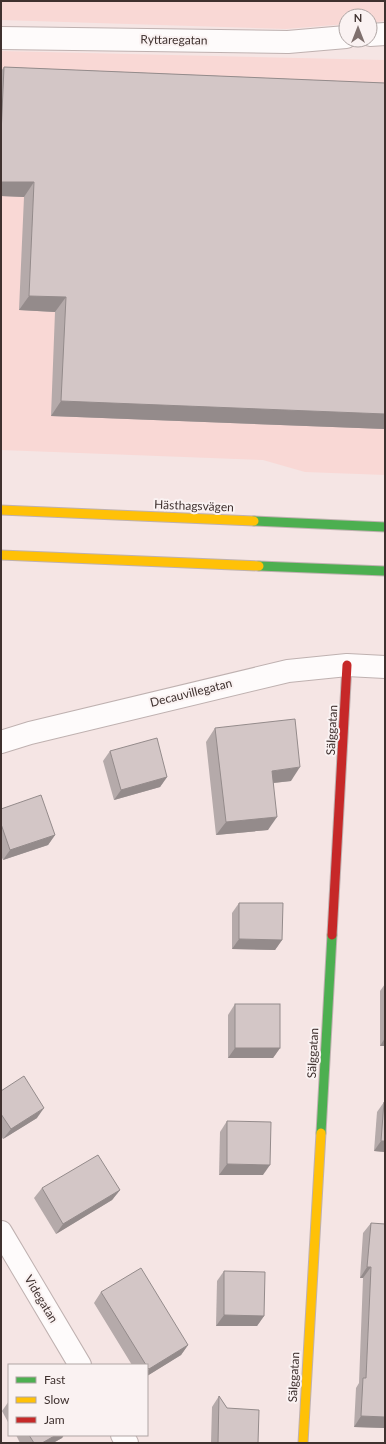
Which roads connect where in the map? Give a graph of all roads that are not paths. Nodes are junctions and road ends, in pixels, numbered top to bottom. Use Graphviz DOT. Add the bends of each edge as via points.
graph roads {
  1 [pos="1,38"];
  2 [pos="338,38"];
  3 [pos="1,510"];
  4 [pos="385,527"];
  5 [pos="1,554"];
  6 [pos="385,571"];
  7 [pos="348,665"];
  8 [pos="385,667"];
  9 [pos="1,742"];
  10 [pos="1,1232"];
  11 [pos="79,1364"];
  12 [pos="303,1443"];
  1 -- 2 [label="street, Ryttaregatan" via="288,42"];
  3 -- 4 [label="street, Hästhagsvägen"];
  5 -- 6 [label="street"];
  7 -- 8 [label="street, Decauvillegatan"];
  7 -- 9 [label="street, Decauvillegatan" via="288,671"];
  7 -- 12 [label="street, Sälggatan"];
  10 -- 11 [label="street, Videgatan"];
}
